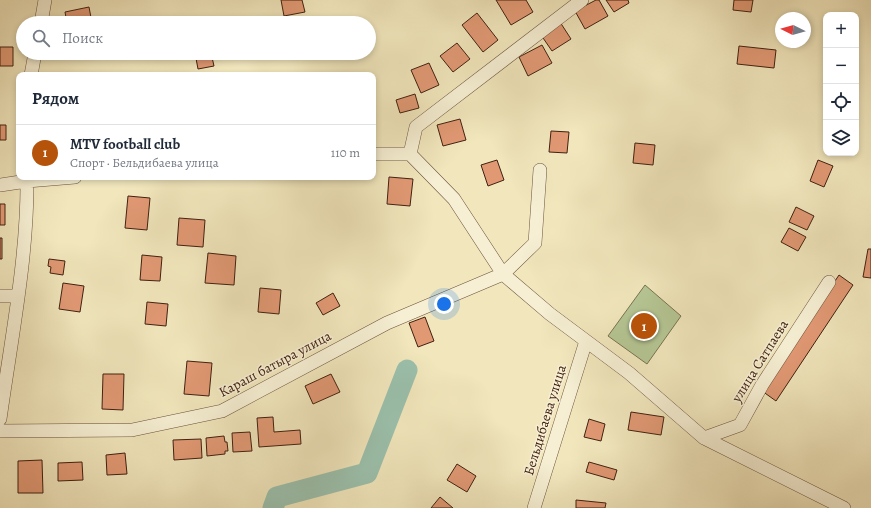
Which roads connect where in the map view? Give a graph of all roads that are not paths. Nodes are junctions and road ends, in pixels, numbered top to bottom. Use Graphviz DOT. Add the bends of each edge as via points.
graph roads {
  1 [pos="45,0"];
  2 [pos="582,0"];
  3 [pos="42,16"];
  4 [pos="34,60"];
  5 [pos="32,72"];
  6 [pos="376,154"];
  7 [pos="410,154"];
  8 [pos="540,170"];
  9 [pos="22,180"];
  10 [pos="27,180"];
  11 [pos="0,185"];
  12 [pos="503,274"];
  13 [pos="829,282"];
  14 [pos="0,296"];
  15 [pos="18,296"];
  16 [pos="586,341"];
  17 [pos="0,419"];
  18 [pos="0,431"];
  19 [pos="704,438"];
  20 [pos="534,508"];
  21 [pos="844,508"];
  1 -- 3 [label="street"];
  2 -- 7 [label="street" via="416,127"];
  4 -- 5 [label="street"];
  6 -- 7 [label="street"];
  7 -- 12 [label="street" via="454,198"];
  8 -- 12 [label="street" via="535,243"];
  9 -- 11 [label="street"];
  10 -- 15 [label="street" via="27,210"];
  12 -- 16 [label="street"];
  12 -- 18 [label="street, Караш батыра улица" via="387,323 222,411 132,430"];
  13 -- 19 [label="street, улица Сатпаева" via="762,385 740,425"];
  14 -- 15 [label="street"];
  15 -- 17 [label="street"];
  16 -- 19 [label="street" via="629,373"];
  16 -- 20 [label="street, Бельдибаева улица"];
  19 -- 21 [label="street"];
}
